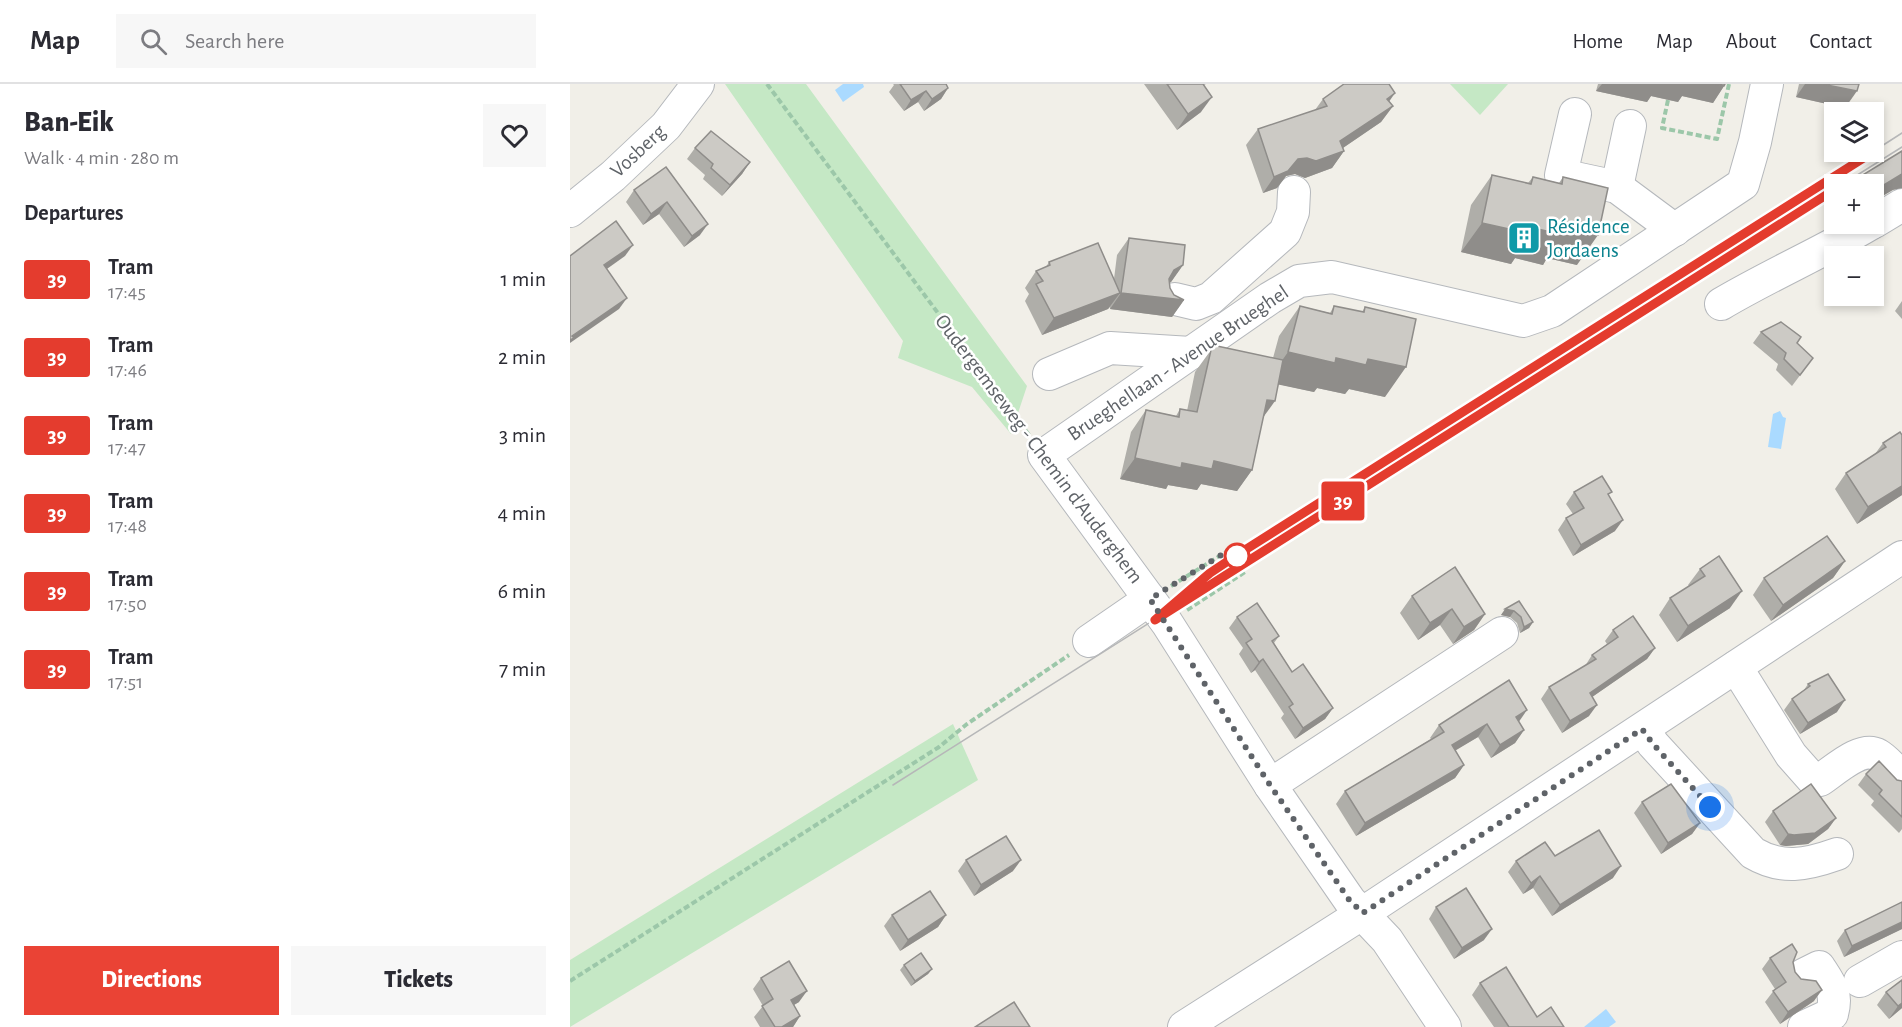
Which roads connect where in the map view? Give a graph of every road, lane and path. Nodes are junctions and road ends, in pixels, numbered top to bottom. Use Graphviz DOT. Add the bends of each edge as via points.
graph roads {
  1 [pos="698,84"];
  2 [pos="767,84"];
  3 [pos="1729,84"];
  4 [pos="1767,84"];
  5 [pos="1668,100"];
  6 [pos="1575,114"];
  7 [pos="1630,126"];
  8 [pos="1617,188"];
  9 [pos="1294,192"];
  10 [pos="1902,204"];
  11 [pos="570,211"];
  12 [pos="1884,215"];
  13 [pos="1675,230"];
  14 [pos="1853,234"];
  15 [pos="1246,267"];
  16 [pos="1270,298"];
  17 [pos="1175,299"];
  18 [pos="1721,304"];
  19 [pos="1191,353"];
  20 [pos="1049,374"];
  21 [pos="1044,455"];
  22 [pos="1231,549"];
  23 [pos="1902,557"];
  24 [pos="1245,572"];
  25 [pos="1158,611"];
  26 [pos="1502,633"];
  27 [pos="1089,641"];
  28 [pos="1736,667"];
  29 [pos="1642,729"];
  30 [pos="1902,778"];
  31 [pos="1270,785"];
  32 [pos="1837,854"];
  33 [pos="1363,913"];
  34 [pos="1902,957"];
  35 [pos="1803,975"];
  36 [pos="570,981"];
  37 [pos="1860,981"];
  38 [pos="1184,1027"];
  39 [pos="1445,1027"];
  40 [pos="1804,1027"];
  1 -- 11 [label="street, Vosberg" via="666,126"];
  2 -- 21 [label="path, Oudergemseweg - Chemin d'Auderghem"];
  3 -- 5 [label="path" via="1717,139 1662,128"];
  4 -- 13 [label="street, Brueghellaan - Avenue Brueghel" via="1743,183"];
  6 -- 8 [label="street" via="1561,175"];
  7 -- 8 [label="street"];
  8 -- 13 [label="street"];
  9 -- 15 [label="street" via="1293,212 1285,232"];
  10 -- 12 [label="street"];
  13 -- 16 [label="street, Brueghellaan - Avenue Brueghel" via="1552,311 1523,321 1332,277 1299,282"];
  14 -- 18 [label="street"];
  15 -- 16 [label="street"];
  15 -- 17 [label="street" via="1211,298 1196,304"];
  16 -- 19 [label="street, Brueghellaan - Avenue Brueghel"];
  19 -- 20 [label="street" via="1110,348"];
  19 -- 21 [label="street, Brueghellaan - Avenue Brueghel"];
  21 -- 25 [label="street, Oudergemseweg - Chemin d'Auderghem"];
  22 -- 25 [label="path"];
  23 -- 28 [label="street"];
  24 -- 25 [label="path"];
  25 -- 27 [label="street"];
  25 -- 31 [label="street, Oudergemseweg - Chemin d'Auderghem"];
  26 -- 31 [label="street"];
  27 -- 36 [label="path" via="929,753"];
  28 -- 29 [label="street"];
  28 -- 30 [label="street" via="1791,755 1814,781 1871,752"];
  29 -- 32 [label="street" via="1753,853 1786,866 1808,864"];
  29 -- 33 [label="street"];
  31 -- 33 [label="street, Oudergemseweg - Chemin d'Auderghem" via="1350,901"];
  33 -- 38 [label="street"];
  33 -- 39 [label="street, Oudergemseweg - Chemin d'Auderghem" via="1387,940"];
  34 -- 37 [label="street"];
  35 -- 40 [label="street" via="1819,967 1836,999 1832,1014"];
}
